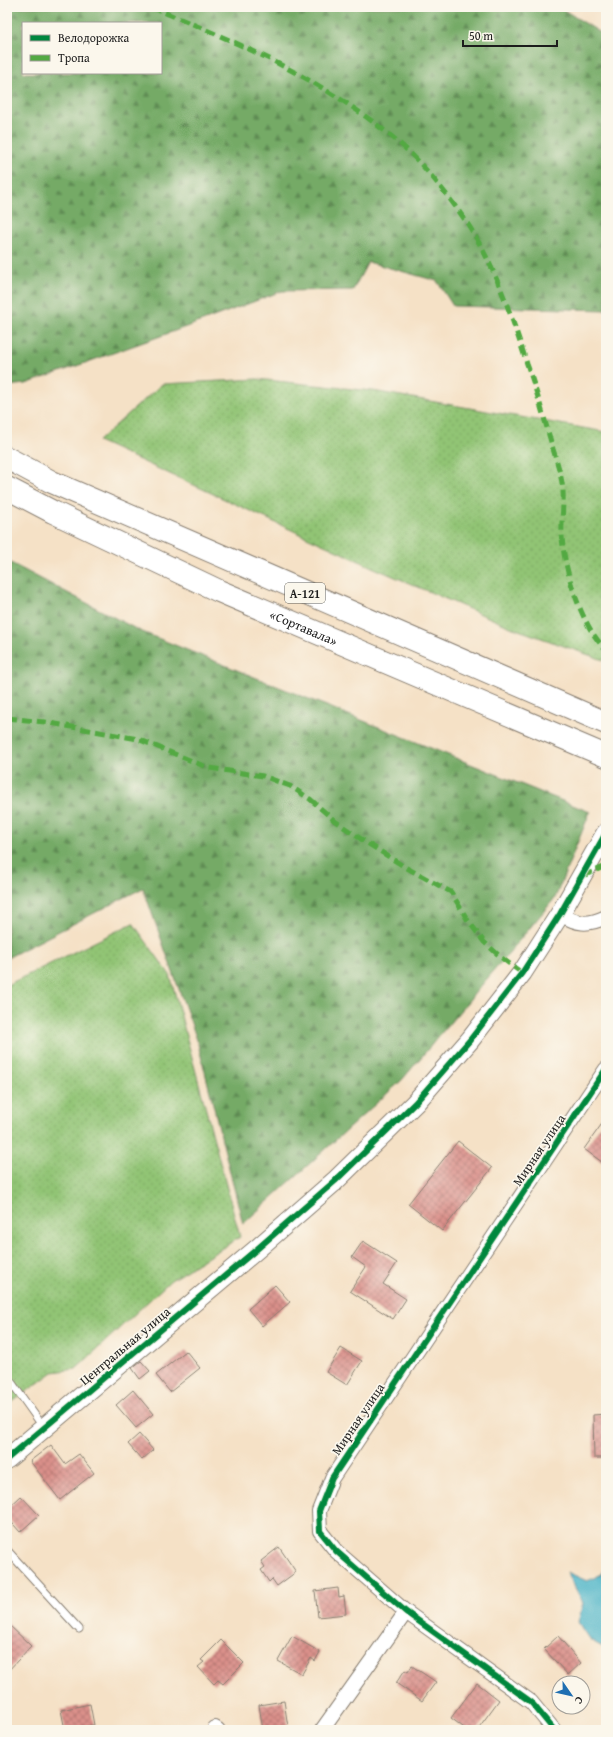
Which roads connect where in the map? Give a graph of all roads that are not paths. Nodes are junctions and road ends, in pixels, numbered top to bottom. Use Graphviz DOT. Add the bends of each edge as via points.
graph roads {
  1 [pos="7,458"];
  2 [pos="7,488"];
  3 [pos="606,723"];
  4 [pos="606,756"];
  5 [pos="606,833"];
  6 [pos="560,914"];
  7 [pos="606,917"];
  8 [pos="606,1069"];
  9 [pos="7,1376"];
  10 [pos="44,1428"];
  11 [pos="7,1459"];
  12 [pos="7,1550"];
  13 [pos="406,1612"];
  14 [pos="79,1629"];
  15 [pos="322,1730"];
  16 [pos="554,1730"];
  1 -- 3 [label="highway, А-121" via="52,482"];
  2 -- 4 [label="highway, «Сортавала» / А-121" via="219,591"];
  5 -- 6 [label="street, Центральная улица"];
  6 -- 7 [label="street" via="574,922 586,923"];
  6 -- 10 [label="street, Центральная улица" via="522,973 470,1040 415,1103 335,1181"];
  8 -- 13 [label="street, Мирная улица" via="332,1478 319,1511 320,1531 336,1551"];
  9 -- 10 [label="lane"];
  10 -- 11 [label="street, Центральная улица"];
  12 -- 14 [label="lane"];
  13 -- 15 [label="street"];
  13 -- 16 [label="street, Мирная улица" via="531,1702"];
}
